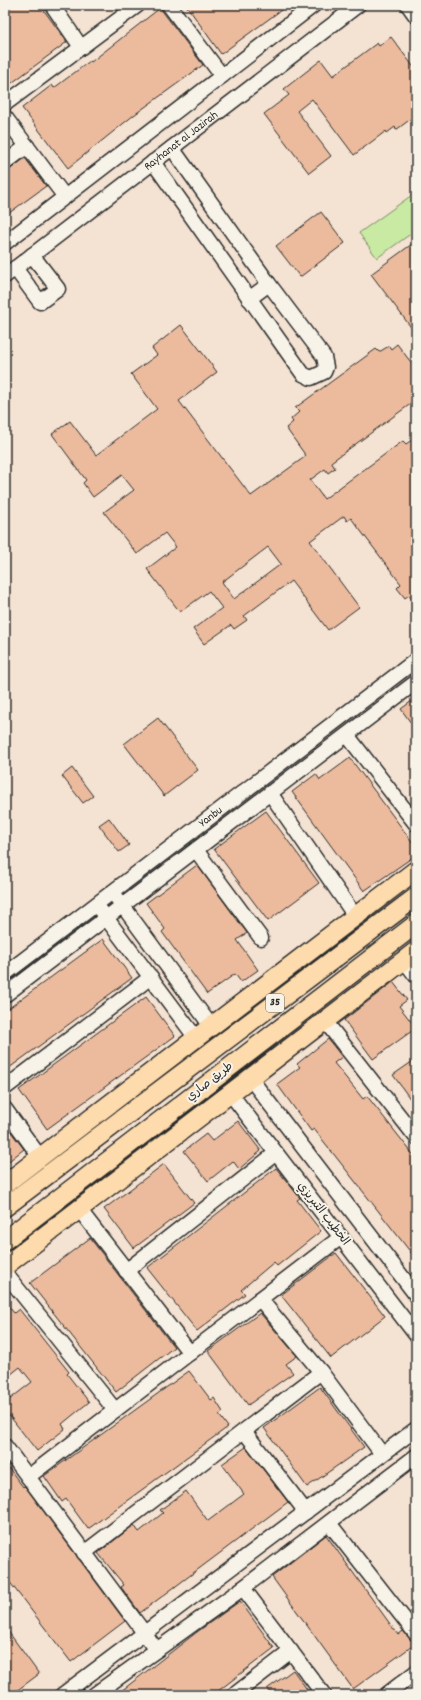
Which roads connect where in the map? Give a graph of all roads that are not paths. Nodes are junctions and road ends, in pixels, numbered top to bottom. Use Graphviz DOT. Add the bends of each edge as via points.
graph roads {
  1 [pos="52,5"];
  2 [pos="138,5"];
  3 [pos="169,5"];
  4 [pos="314,5"];
  5 [pos="358,5"];
  6 [pos="408,5"];
  7 [pos="416,16"];
  8 [pos="81,47"];
  9 [pos="222,76"];
  10 [pos="5,104"];
  11 [pos="5,117"];
  12 [pos="27,146"];
  13 [pos="172,148"];
  14 [pos="153,162"];
  15 [pos="5,163"];
  16 [pos="65,197"];
  17 [pos="5,243"];
  18 [pos="32,255"];
  19 [pos="10,272"];
  20 [pos="269,284"];
  21 [pos="249,299"];
  22 [pos="416,660"];
  23 [pos="416,682"];
  24 [pos="347,735"];
  25 [pos="270,793"];
  26 [pos="416,824"];
  27 [pos="196,850"];
  28 [pos="416,870"];
  29 [pos="112,892"];
  30 [pos="416,897"];
  31 [pos="96,904"];
  32 [pos="122,905"];
  33 [pos="355,916"];
  34 [pos="106,918"];
  35 [pos="416,924"];
  36 [pos="261,938"];
  37 [pos="410,956"];
  38 [pos="5,974"];
  39 [pos="416,976"];
  40 [pos="151,977"];
  41 [pos="5,995"];
  42 [pos="326,1021"];
  43 [pos="211,1026"];
  44 [pos="196,1038"];
  45 [pos="250,1078"];
  46 [pos="5,1088"];
  47 [pos="230,1093"];
  48 [pos="7,1116"];
  49 [pos="416,1136"];
  50 [pos="276,1153"];
  51 [pos="40,1157"];
  52 [pos="5,1184"];
  53 [pos="5,1208"];
  54 [pos="79,1209"];
  55 [pos="341,1237"];
  56 [pos="5,1240"];
  57 [pos="5,1266"];
  58 [pos="126,1271"];
  59 [pos="5,1273"];
  60 [pos="416,1294"];
  61 [pos="260,1299"];
  62 [pos="416,1335"];
  63 [pos="190,1353"];
  64 [pos="320,1372"];
  65 [pos="115,1410"];
  66 [pos="416,1429"];
  67 [pos="244,1431"];
  68 [pos="5,1446"];
  69 [pos="382,1454"];
  70 [pos="416,1456"];
  71 [pos="28,1477"];
  72 [pos="306,1512"];
  73 [pos="329,1522"];
  74 [pos="84,1553"];
  75 [pos="243,1588"];
  76 [pos="144,1633"];
  77 [pos="416,1634"];
  78 [pos="157,1650"];
  79 [pos="291,1651"];
  80 [pos="416,1672"];
  81 [pos="62,1695"];
  82 [pos="94,1695"];
  83 [pos="234,1695"];
  84 [pos="324,1695"];
  85 [pos="386,1695"];
  1 -- 8 [label="street"];
  2 -- 8 [label="street"];
  3 -- 9 [label="street"];
  4 -- 9 [label="street"];
  5 -- 13 [label="street, Rayhanat al Jazirah"];
  6 -- 7 [label="street"];
  8 -- 10 [label="street"];
  9 -- 16 [label="street"];
  11 -- 12 [label="street"];
  12 -- 15 [label="street"];
  12 -- 16 [label="street"];
  13 -- 14 [label="street, Rayhanat al Jazirah"];
  13 -- 20 [label="street"];
  14 -- 18 [label="street, Rayhanat al Jazirah"];
  14 -- 21 [label="street"];
  16 -- 17 [label="street"];
  18 -- 19 [label="street, Rayhanat al Jazirah"];
  18 -- 19 [label="street" via="58,289 40,302"];
  20 -- 21 [label="street"];
  20 -- 21 [label="street" via="324,357 324,372 311,378 303,374"];
  22 -- 29 [label="street, Yanbu"];
  23 -- 24 [label="street, Yanbu"];
  24 -- 25 [label="street, Yanbu"];
  24 -- 26 [label="street"];
  25 -- 27 [label="street, Yanbu"];
  25 -- 33 [label="street"];
  27 -- 32 [label="street, Yanbu"];
  27 -- 36 [label="street"];
  28 -- 33 [label="main road"];
  29 -- 31 [label="street, Yanbu"];
  29 -- 32 [label="street"];
  30 -- 53 [label="main road, طريق صاري / 35"];
  31 -- 34 [label="street"];
  31 -- 38 [label="street, Yanbu"];
  32 -- 34 [label="street, Yanbu"];
  32 -- 43 [label="street"];
  33 -- 43 [label="main road"];
  34 -- 40 [label="street"];
  34 -- 41 [label="street, Yanbu"];
  35 -- 56 [label="main road, طريق صاري / 35"];
  37 -- 39 [label="street"];
  37 -- 42 [label="main road"];
  40 -- 44 [label="street"];
  40 -- 46 [label="street"];
  42 -- 45 [label="main road"];
  42 -- 49 [label="street"];
  43 -- 44 [label="main road"];
  44 -- 51 [label="main road"];
  45 -- 47 [label="main road"];
  45 -- 60 [label="street, الخطيب التبريزي"];
  47 -- 50 [label="street, الخطيب التبريزي"];
  47 -- 54 [label="main road"];
  48 -- 51 [label="street"];
  50 -- 55 [label="street, الخطيب التبريزي"];
  50 -- 58 [label="street"];
  51 -- 52 [label="main road"];
  54 -- 57 [label="main road"];
  54 -- 58 [label="street"];
  55 -- 61 [label="street"];
  55 -- 62 [label="street, الخطيب التبريزي"];
  58 -- 63 [label="street"];
  59 -- 65 [label="street"];
  61 -- 63 [label="street"];
  61 -- 64 [label="street"];
  63 -- 65 [label="street"];
  64 -- 67 [label="street"];
  64 -- 69 [label="street"];
  65 -- 71 [label="street"];
  66 -- 69 [label="street"];
  67 -- 72 [label="street"];
  67 -- 74 [label="street"];
  68 -- 71 [label="street"];
  69 -- 72 [label="street"];
  70 -- 73 [label="street"];
  71 -- 74 [label="street"];
  72 -- 76 [label="street"];
  73 -- 75 [label="street"];
  73 -- 77 [label="street"];
  74 -- 76 [label="street"];
  75 -- 78 [label="street"];
  75 -- 79 [label="street"];
  76 -- 78 [label="street"];
  76 -- 81 [label="street"];
  78 -- 82 [label="street"];
  79 -- 83 [label="street"];
  79 -- 84 [label="street"];
  80 -- 85 [label="street"];
}
